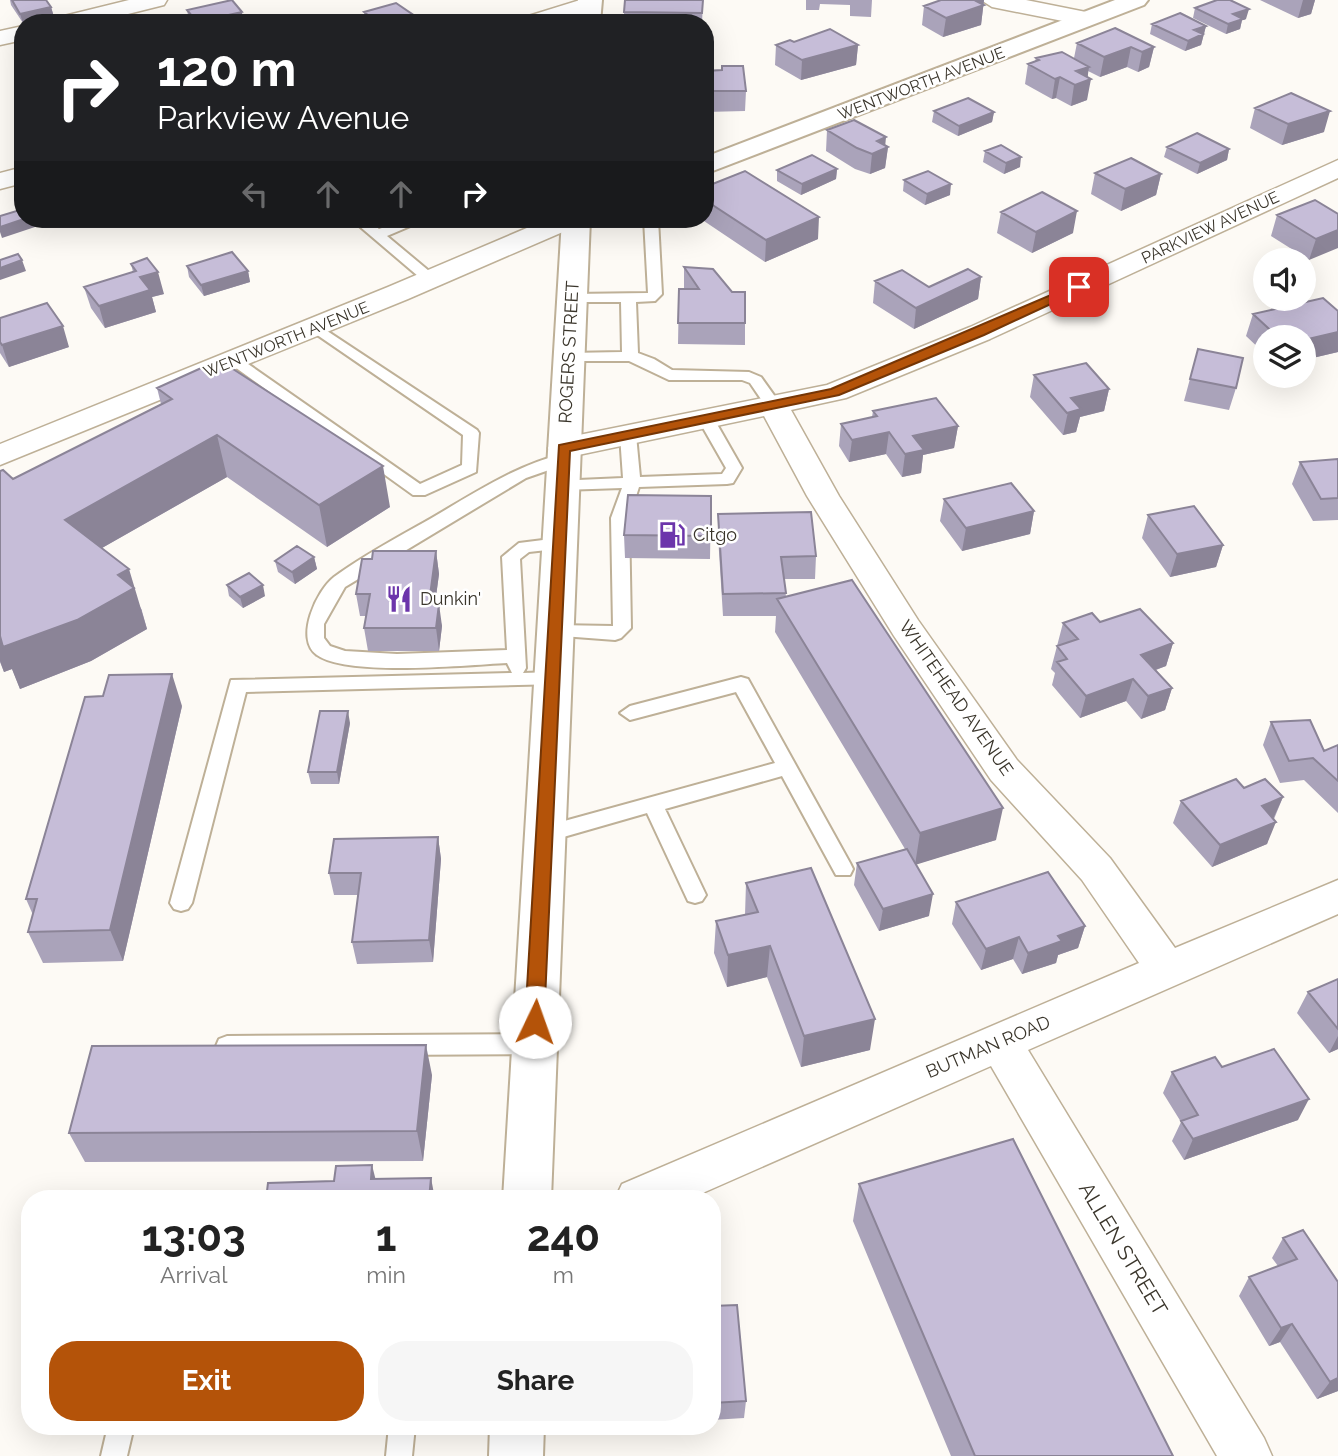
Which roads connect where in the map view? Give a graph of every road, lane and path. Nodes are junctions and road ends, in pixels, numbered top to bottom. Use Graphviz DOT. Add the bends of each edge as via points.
graph roads {
  1 [pos="156,0"];
  2 [pos="992,0"];
  3 [pos="1136,0"];
  4 [pos="589,9"];
  5 [pos="100,14"];
  6 [pos="568,14"];
  7 [pos="1088,19"];
  8 [pos="714,163"];
  9 [pos="1338,168"];
  10 [pos="370,228"];
  11 [pos="395,228"];
  12 [pos="552,228"];
  13 [pos="573,228"];
  14 [pos="651,228"];
  15 [pos="378,234"];
  16 [pos="430,279"];
  17 [pos="572,298"];
  18 [pos="628,298"];
  19 [pos="315,327"];
  20 [pos="630,355"];
  21 [pos="569,358"];
  22 [pos="233,360"];
  23 [pos="773,405"];
  24 [pos="706,419"];
  25 [pos="628,435"];
  26 [pos="0,455"];
  27 [pos="563,464"];
  28 [pos="632,482"];
  29 [pos="559,544"];
  30 [pos="555,631"];
  31 [pos="516,656"];
  32 [pos="536,679"];
  33 [pos="630,713"];
  34 [pos="787,767"];
  35 [pos="653,804"];
  36 [pos="546,834"];
  37 [pos="843,869"];
  38 [pos="695,895"];
  39 [pos="1338,896"];
  40 [pos="181,903"];
  41 [pos="1167,970"];
  42 [pos="1000,1042"];
  43 [pos="534,1044"];
  44 [pos="203,1046"];
  45 [pos="527,1190"];
  46 [pos="659,1190"];
  47 [pos="119,1435"];
  48 [pos="401,1435"];
  49 [pos="517,1435"];
  50 [pos="114,1456"];
  51 [pos="399,1456"];
  52 [pos="516,1456"];
  53 [pos="1246,1456"];
  1 -- 5 [label="street"];
  2 -- 7 [label="street"];
  3 -- 7 [label="main road, WENTWORTH AVENUE"];
  4 -- 6 [label="street"];
  7 -- 8 [label="main road, WENTWORTH AVENUE"];
  9 -- 23 [label="street, PARKVIEW AVENUE" via="980,333 835,393"];
  10 -- 15 [label="lane"];
  11 -- 15 [label="lane"];
  12 -- 16 [label="street, WENTWORTH AVENUE"];
  13 -- 17 [label="main road, ROGERS STREET"];
  14 -- 18 [label="lane" via="655,294"];
  15 -- 16 [label="lane"];
  16 -- 19 [label="street, WENTWORTH AVENUE"];
  17 -- 18 [label="lane"];
  17 -- 21 [label="main road, ROGERS STREET"];
  18 -- 20 [label="lane"];
  19 -- 22 [label="street, WENTWORTH AVENUE"];
  19 -- 22 [label="lane" via="471,433 470,468 419,491"];
  20 -- 21 [label="lane"];
  20 -- 23 [label="lane" via="669,375 744,375 756,380"];
  21 -- 27 [label="main road, ROGERS STREET"];
  22 -- 26 [label="street, WENTWORTH AVENUE"];
  23 -- 24 [label="street, PARKVIEW AVENUE"];
  23 -- 41 [label="street, WHITEHEAD AVENUE" via="823,496 906,628 1004,771 1096,869"];
  24 -- 25 [label="street, PARKVIEW AVENUE"];
  24 -- 28 [label="lane" via="734,468 727,479"];
  25 -- 27 [label="street, PARKVIEW AVENUE"];
  25 -- 28 [label="lane"];
  27 -- 28 [label="lane"];
  27 -- 29 [label="main road, ROGERS STREET"];
  27 -- 31 [label="lane" via="520,474 338,583 315,624 315,639 324,651 345,657 397,661"];
  28 -- 30 [label="lane" via="620,517 622,628 615,634"];
  29 -- 30 [label="main road, ROGERS STREET"];
  29 -- 31 [label="lane" via="525,547 511,557"];
  30 -- 32 [label="main road, ROGERS STREET"];
  31 -- 32 [label="lane"];
  32 -- 36 [label="main road, ROGERS STREET"];
  32 -- 40 [label="lane" via="238,685"];
  33 -- 34 [label="lane" via="741,684"];
  34 -- 35 [label="lane"];
  34 -- 37 [label="lane"];
  35 -- 36 [label="lane"];
  35 -- 38 [label="lane"];
  36 -- 43 [label="main road, ROGERS STREET"];
  39 -- 41 [label="street, BUTMAN ROAD"];
  41 -- 42 [label="street, BUTMAN ROAD"];
  42 -- 46 [label="street, BUTMAN ROAD"];
  42 -- 53 [label="street, ALLEN STREET"];
  43 -- 44 [label="lane"];
  43 -- 45 [label="main road, ROGERS STREET"];
  47 -- 50 [label="lane"];
  48 -- 51 [label="lane"];
  49 -- 52 [label="main road"];
}
